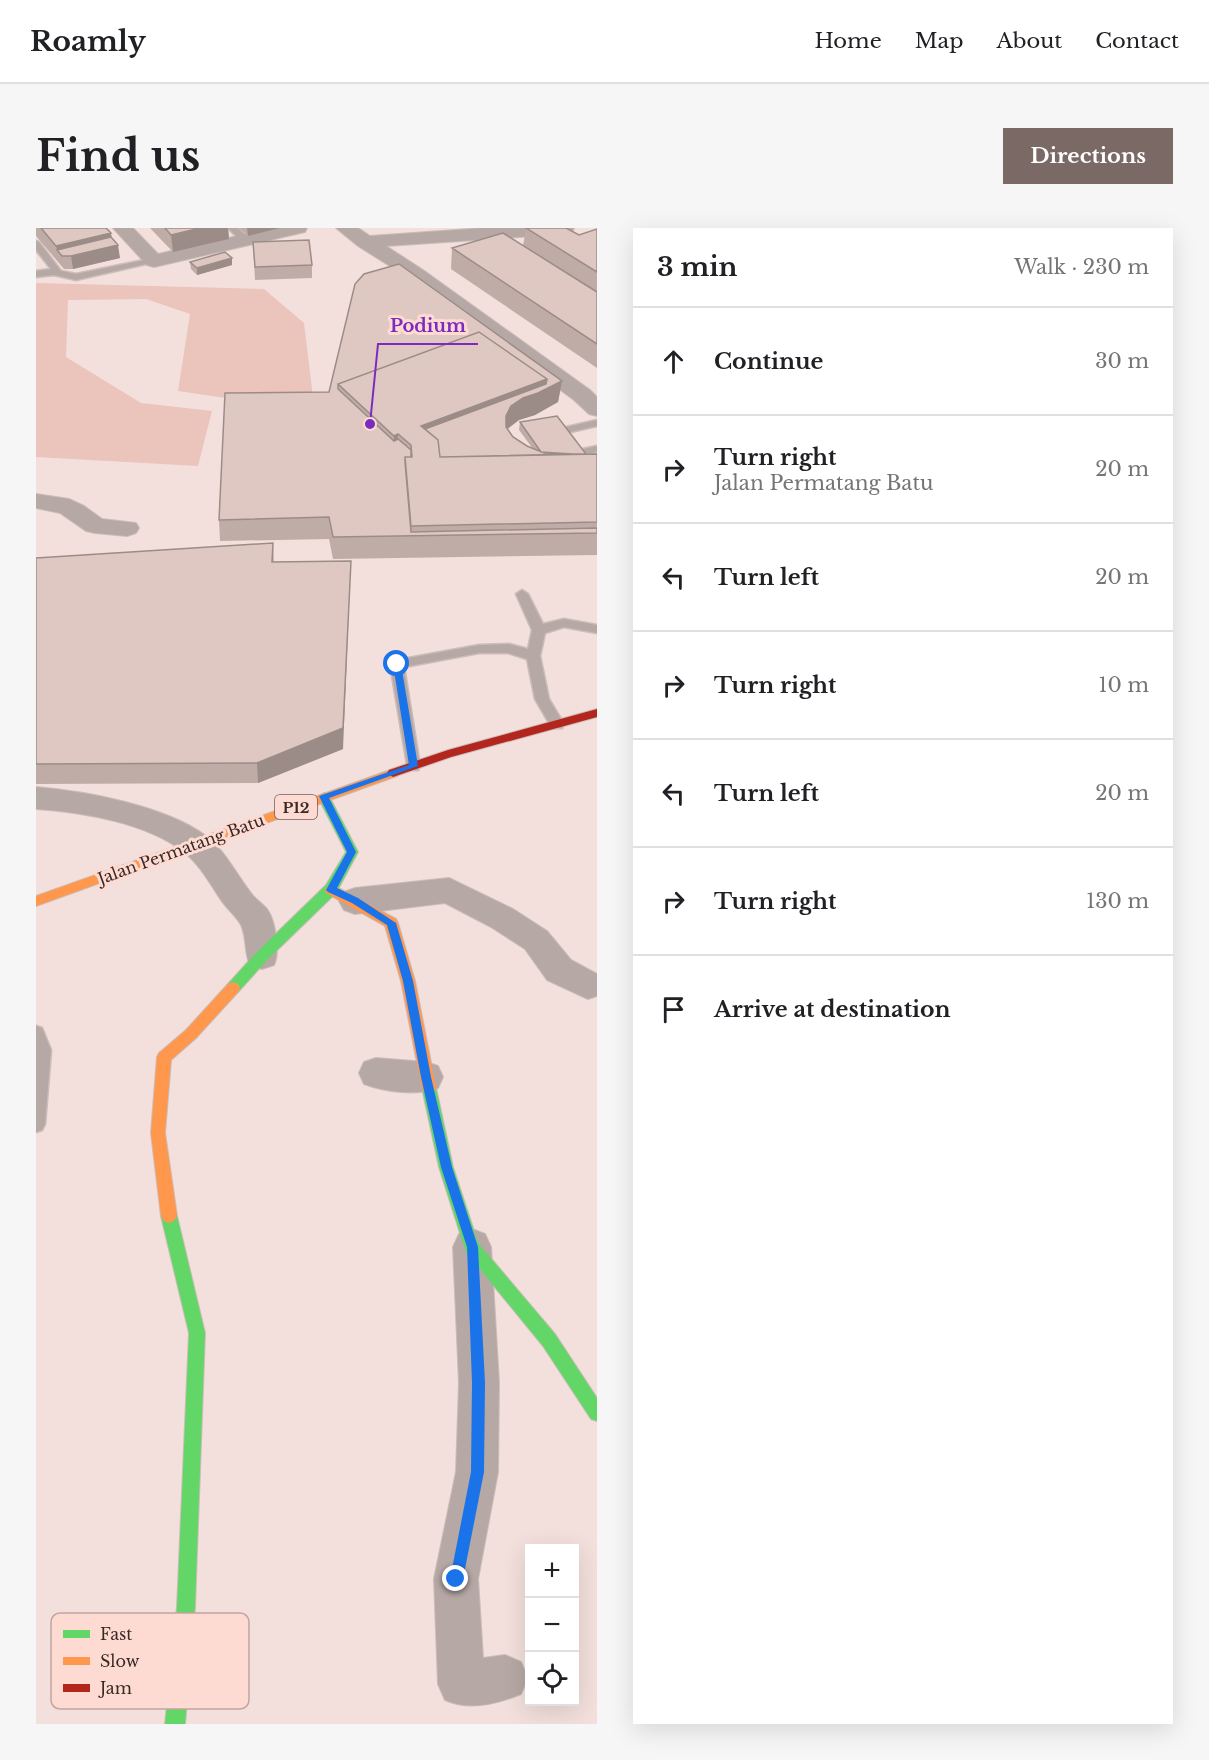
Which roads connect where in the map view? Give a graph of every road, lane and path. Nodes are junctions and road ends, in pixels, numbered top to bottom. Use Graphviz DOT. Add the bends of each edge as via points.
graph roads {
  1 [pos="122,228"];
  2 [pos="298,228"];
  3 [pos="345,228"];
  4 [pos="541,228"];
  5 [pos="565,228"];
  6 [pos="446,232"];
  7 [pos="239,234"];
  8 [pos="476,234"];
  9 [pos="408,238"];
  10 [pos="365,242"];
  11 [pos="36,244"];
  12 [pos="495,246"];
  13 [pos="154,261"];
  14 [pos="54,272"];
  15 [pos="36,274"];
  16 [pos="416,274"];
  17 [pos="597,410"];
  18 [pos="597,423"];
  19 [pos="562,431"];
  20 [pos="597,449"];
  21 [pos="577,453"];
  22 [pos="36,501"];
  23 [pos="128,528"];
  24 [pos="522,594"];
  25 [pos="597,629"];
  26 [pos="539,630"];
  27 [pos="533,656"];
  28 [pos="597,713"];
  29 [pos="557,724"];
  30 [pos="413,766"];
  31 [pos="324,796"];
  32 [pos="36,798"];
  33 [pos="195,844"];
  34 [pos="343,895"];
  35 [pos="37,902"];
  36 [pos="262,956"];
  37 [pos="588,985"];
  38 [pos="36,1033"];
  39 [pos="376,1073"];
  40 [pos="426,1077"];
  41 [pos="36,1124"];
  42 [pos="472,1247"];
  43 [pos="597,1413"];
  44 [pos="185,1613"];
  45 [pos="505,1678"];
  46 [pos="176,1709"];
  47 [pos="175,1724"];
  1 -- 13 [label="street"];
  2 -- 7 [label="street"];
  3 -- 10 [label="street"];
  4 -- 5 [label="street"];
  4 -- 8 [label="street"];
  6 -- 8 [label="street"];
  6 -- 9 [label="street"];
  7 -- 13 [label="street"];
  8 -- 12 [label="lane"];
  9 -- 10 [label="street"];
  9 -- 16 [label="street" via="402,253"];
  10 -- 16 [label="street"];
  11 -- 14 [label="lane"];
  13 -- 14 [label="lane" via="76,277"];
  14 -- 15 [label="lane"];
  16 -- 17 [label="street"];
  18 -- 19 [label="lane"];
  20 -- 21 [label="lane"];
  22 -- 23 [label="street" via="81,512 95,526"];
  24 -- 26 [label="lane"];
  25 -- 26 [label="lane" via="564,623"];
  26 -- 27 [label="lane"];
  27 -- 29 [label="lane" via="542,699"];
  27 -- 30 [label="lane" via="509,648 479,649 397,664"];
  28 -- 29 [label="street, Jalan Permatang Batu / P12"];
  29 -- 30 [label="street, Jalan Permatang Batu / P12"];
  30 -- 31 [label="street, Jalan Permatang Batu / P12"];
  31 -- 33 [label="street, Jalan Permatang Batu / P12"];
  31 -- 34 [label="street" via="352,852"];
  32 -- 33 [label="street" via="62,799 150,821"];
  33 -- 35 [label="street, Jalan Permatang Batu / P12"];
  33 -- 36 [label="street" via="256,919"];
  34 -- 36 [label="street"];
  34 -- 37 [label="street" via="449,890 536,940 559,970"];
  34 -- 40 [label="street" via="391,923 408,981"];
  36 -- 44 [label="street" via="191,1034 164,1057 158,1133 170,1222 197,1333"];
  38 -- 41 [label="lane" via="42,1050"];
  39 -- 40 [label="street"];
  40 -- 42 [label="street" via="446,1167"];
  42 -- 43 [label="street" via="549,1340"];
  42 -- 45 [label="street" via="477,1472 456,1579 461,1684"];
  46 -- 47 [label="street"];
}
